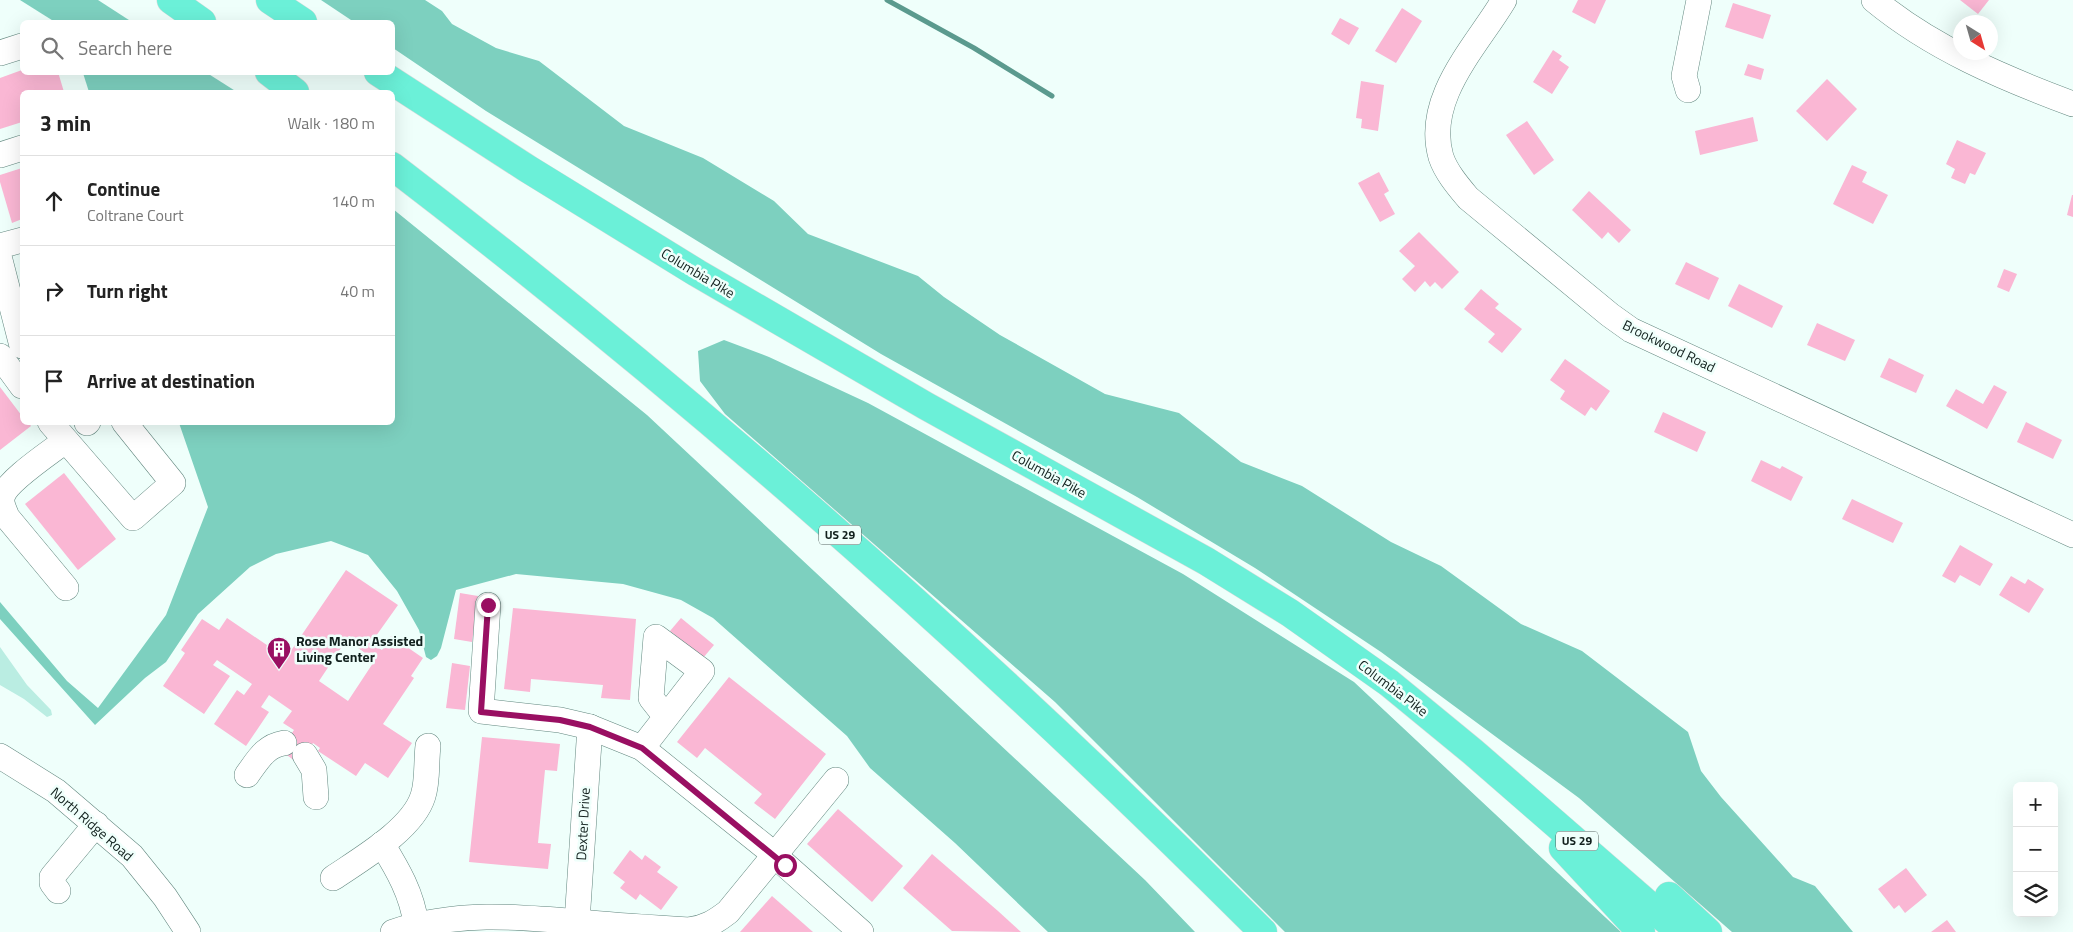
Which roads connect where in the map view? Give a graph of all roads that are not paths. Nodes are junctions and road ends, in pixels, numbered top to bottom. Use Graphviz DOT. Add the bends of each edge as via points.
graph roads {
  1 [pos="171,0"];
  2 [pos="270,0"];
  3 [pos="1504,0"];
  4 [pos="1699,0"];
  5 [pos="1884,3"];
  6 [pos="199,20"];
  7 [pos="300,20"];
  8 [pos="20,47"];
  9 [pos="0,53"];
  10 [pos="273,75"];
  11 [pos="383,75"];
  12 [pos="292,90"];
  13 [pos="1688,90"];
  14 [pos="2073,104"];
  15 [pos="20,149"];
  16 [pos="0,155"];
  17 [pos="395,168"];
  18 [pos="20,241"];
  19 [pos="0,246"];
  20 [pos="0,260"];
  21 [pos="20,334"];
  22 [pos="20,342"];
  23 [pos="0,354"];
  24 [pos="20,383"];
  25 [pos="126,425"];
  26 [pos="58,432"];
  27 [pos="2073,535"];
  28 [pos="66,588"];
  29 [pos="488,605"];
  30 [pos="1389,683"];
  31 [pos="666,717"];
  32 [pos="590,727"];
  33 [pos="428,746"];
  34 [pos="642,748"];
  35 [pos="1473,752"];
  36 [pos="0,756"];
  37 [pos="247,775"];
  38 [pos="836,780"];
  39 [pos="316,796"];
  40 [pos="96,824"];
  41 [pos="382,844"];
  42 [pos="774,855"];
  43 [pos="333,878"];
  44 [pos="58,891"];
  45 [pos="577,922"];
  46 [pos="416,924"];
  47 [pos="188,932"];
  48 [pos="393,932"];
  49 [pos="861,932"];
  50 [pos="1263,932"];
  51 [pos="1641,932"];
  52 [pos="1680,932"];
  53 [pos="1708,932"];
  1 -- 6 [label="highway"];
  2 -- 7 [label="highway"];
  3 -- 27 [label="street, Brookwood Road" via="1448,87 1439,111 1437,134 1441,158 1468,198 1631,330"];
  4 -- 13 [label="street" via="1684,76"];
  5 -- 14 [label="street" via="1931,40 2018,82"];
  8 -- 9 [label="street"];
  10 -- 12 [label="highway"];
  11 -- 30 [label="highway, Columbia Pike / US 29" via="697,273 926,406 1206,561 1290,613"];
  15 -- 16 [label="street"];
  17 -- 50 [label="highway, US 29" via="627,352 826,522 1048,725"];
  18 -- 19 [label="street"];
  20 -- 21 [label="street"];
  22 -- 23 [label="street"];
  23 -- 24 [label="street"];
  25 -- 26 [label="street" via="173,483 132,518"];
  26 -- 28 [label="street" via="8,486 2,498 7,517"];
  29 -- 32 [label="street" via="481,712 560,720"];
  30 -- 35 [label="highway, Columbia Pike / US 29"];
  30 -- 53 [label="highway" via="1480,744 1535,786 1610,845"];
  31 -- 34 [label="street"];
  32 -- 34 [label="street"];
  32 -- 45 [label="street, Dexter Drive"];
  33 -- 41 [label="street" via="424,795 414,815"];
  34 -- 42 [label="street"];
  35 -- 51 [label="highway"];
  35 -- 52 [label="highway, Columbia Pike / US 29"];
  36 -- 40 [label="street, North Ridge Road" via="56,791"];
  37 -- 39 [label="street" via="270,747 295,749 314,770"];
  38 -- 42 [label="street"];
  40 -- 44 [label="street" via="52,877 52,884"];
  40 -- 47 [label="street, North Ridge Road" via="132,856"];
  41 -- 43 [label="street"];
  41 -- 46 [label="street" via="410,895"];
  42 -- 45 [label="street" via="728,912 703,928 689,930"];
  42 -- 49 [label="street"];
  45 -- 46 [label="street" via="493,916"];
  46 -- 48 [label="street"];
}
